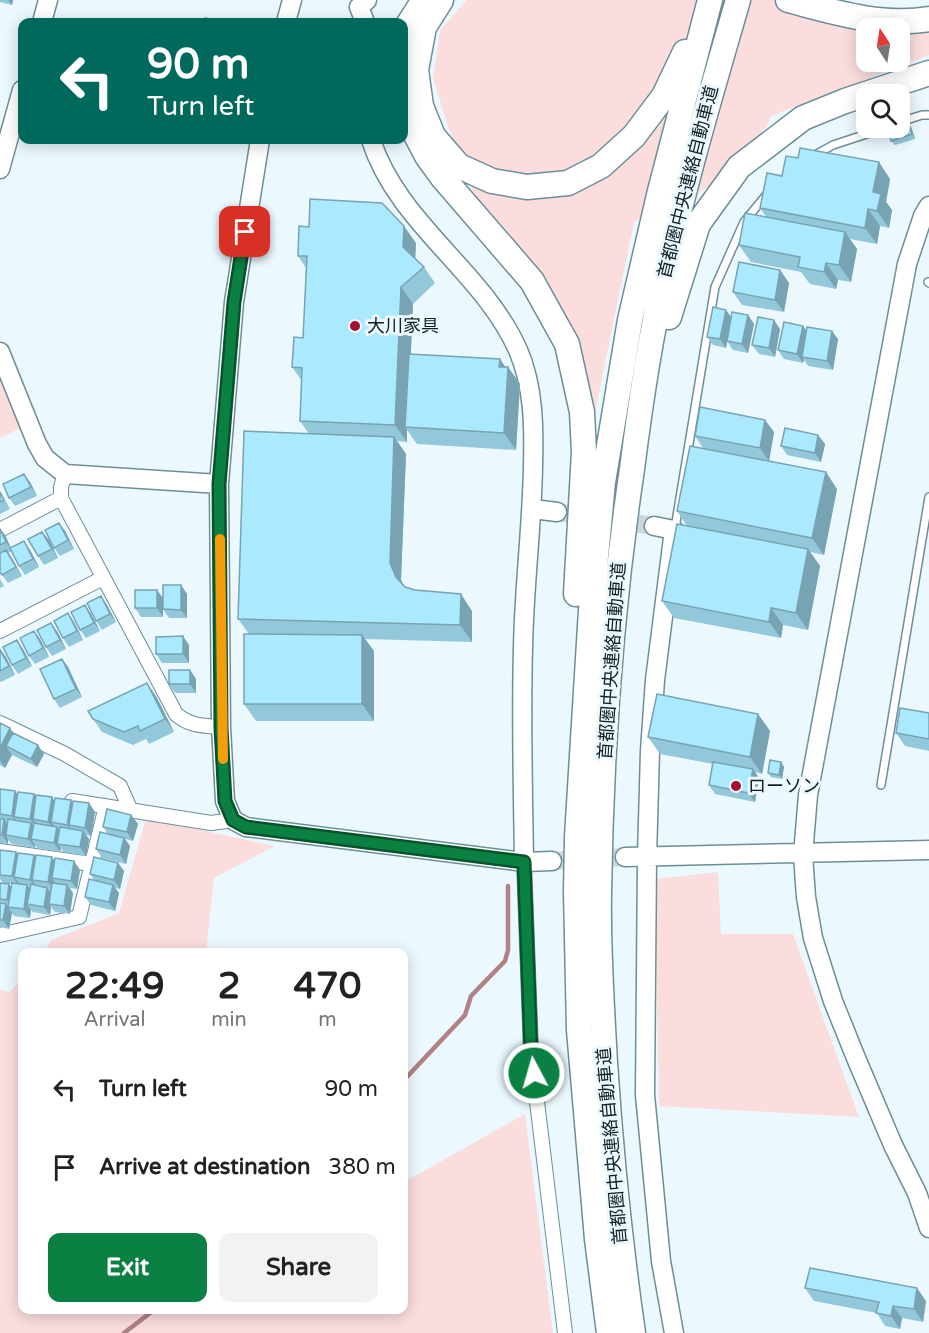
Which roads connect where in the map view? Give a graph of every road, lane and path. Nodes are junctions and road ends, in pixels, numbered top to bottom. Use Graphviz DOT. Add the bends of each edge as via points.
graph roads {
  1 [pos="48,0"];
  2 [pos="291,0"];
  3 [pos="424,0"];
  4 [pos="441,0"];
  5 [pos="710,0"];
  6 [pos="788,0"];
  7 [pos="842,0"];
  8 [pos="737,3"];
  9 [pos="929,6"];
  10 [pos="43,18"];
  11 [pos="287,18"];
  12 [pos="929,19"];
  13 [pos="408,25"];
  14 [pos="929,73"];
  15 [pos="18,105"];
  16 [pos="929,115"];
  17 [pos="910,119"];
  18 [pos="408,120"];
  19 [pos="856,137"];
  20 [pos="259,144"];
  21 [pos="373,144"];
  22 [pos="807,160"];
  23 [pos="0,170"];
  24 [pos="771,190"];
  25 [pos="929,206"];
  26 [pos="0,352"];
  27 [pos="639,413"];
  28 [pos="65,474"];
  29 [pos="219,484"];
  30 [pos="929,497"];
  31 [pos="61,498"];
  32 [pos="533,509"];
  33 [pos="557,512"];
  34 [pos="654,526"];
  35 [pos="0,530"];
  36 [pos="674,530"];
  37 [pos="103,578"];
  38 [pos="0,631"];
  39 [pos="894,707"];
  40 [pos="906,709"];
  41 [pos="0,723"];
  42 [pos="221,728"];
  43 [pos="881,785"];
  44 [pos="59,799"];
  45 [pos="106,806"];
  46 [pos="131,811"];
  47 [pos="233,820"];
  48 [pos="577,837"];
  49 [pos="929,850"];
  50 [pos="0,851"];
  51 [pos="803,855"];
  52 [pos="625,857"];
  53 [pos="647,857"];
  54 [pos="552,861"];
  55 [pos="524,862"];
  56 [pos="91,864"];
  57 [pos="0,935"];
  58 [pos="929,1228"];
  59 [pos="565,1333"];
  60 [pos="609,1333"];
  61 [pos="633,1333"];
  62 [pos="674,1333"];
  1 -- 10 [label="street"];
  2 -- 11 [label="street"];
  3 -- 13 [label="highway"];
  4 -- 5 [label="highway" via="424,27 417,70 421,106 433,136 459,166 492,181 527,187 568,183 601,166 634,136 664,96"];
  5 -- 48 [label="highway, 首都圏中央連絡自動車道" via="630,320 603,482"];
  6 -- 12 [label="highway" via="884,21"];
  7 -- 9 [label="highway" via="878,8"];
  8 -- 27 [label="highway, 首都圏中央連絡自動車道" via="688,174 662,283"];
  14 -- 27 [label="highway" via="803,118 739,167 698,224"];
  15 -- 23 [label="street"];
  16 -- 17 [label="lane"];
  18 -- 48 [label="highway" via="443,178 532,280 567,344 582,412 584,452 576,604"];
  19 -- 22 [label="lane"];
  20 -- 29 [label="street" via="234,302"];
  21 -- 32 [label="street" via="401,198 493,305 519,352 530,384"];
  24 -- 36 [label="lane" via="744,222 715,287"];
  25 -- 51 [label="street" via="907,264 900,299 808,795"];
  26 -- 28 [label="street" via="37,444 45,458"];
  27 -- 61 [label="highway, 首都圏中央連絡自動車道" via="621,545 605,719 599,897 610,1137"];
  28 -- 29 [label="street"];
  28 -- 31 [label="street"];
  29 -- 42 [label="street"];
  30 -- 39 [label="lane"];
  31 -- 35 [label="street"];
  31 -- 37 [label="street"];
  32 -- 33 [label="street"];
  32 -- 55 [label="street" via="523,647"];
  34 -- 36 [label="street"];
  36 -- 53 [label="street" via="655,680"];
  37 -- 38 [label="street"];
  37 -- 42 [label="street" via="176,714 199,726"];
  39 -- 40 [label="lane"];
  39 -- 43 [label="lane"];
  41 -- 46 [label="street" via="120,786"];
  42 -- 47 [label="street" via="225,801"];
  44 -- 45 [label="street"];
  45 -- 46 [label="street"];
  45 -- 56 [label="street"];
  46 -- 47 [label="street" via="211,823"];
  47 -- 55 [label="street" via="246,827"];
  48 -- 60 [label="highway, 首都圏中央連絡自動車道" via="579,1030"];
  49 -- 51 [label="street"];
  50 -- 56 [label="street"];
  51 -- 53 [label="street"];
  51 -- 58 [label="street" via="813,938 833,1001"];
  52 -- 53 [label="street"];
  53 -- 62 [label="street" via="645,1095 661,1261"];
  54 -- 55 [label="street"];
  55 -- 59 [label="street" via="531,1052"];
  56 -- 57 [label="street" via="79,917"];
}
